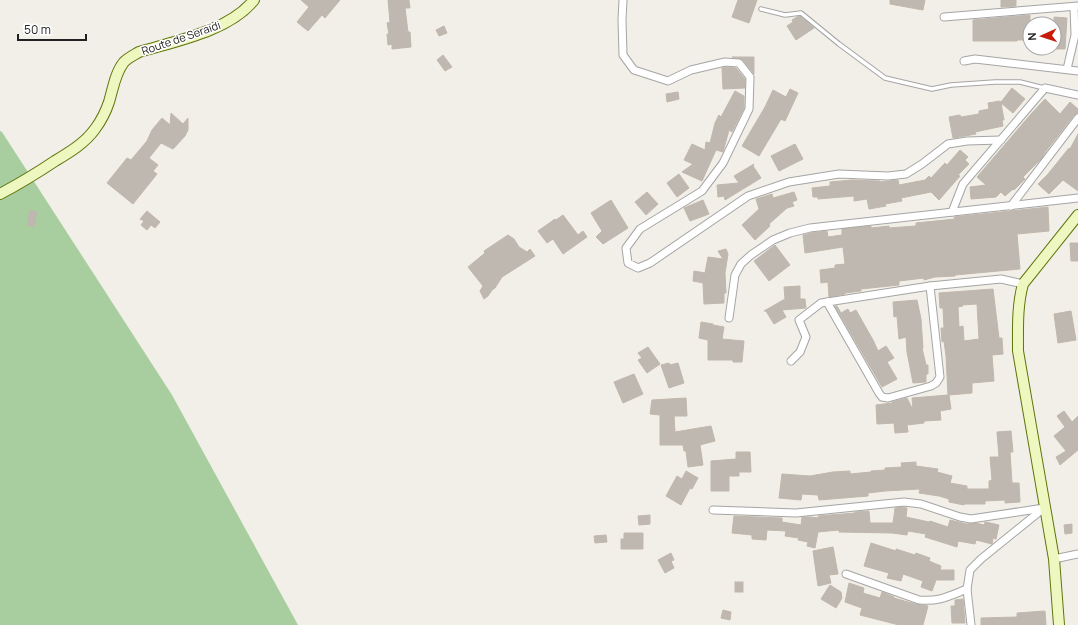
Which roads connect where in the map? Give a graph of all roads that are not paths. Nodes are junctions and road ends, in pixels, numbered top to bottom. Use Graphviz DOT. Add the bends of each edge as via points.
graph roads {
  1 [pos="254,0"];
  2 [pos="623,0"];
  3 [pos="1076,6"];
  4 [pos="761,9"];
  5 [pos="944,17"];
  6 [pos="964,60"];
  7 [pos="1067,70"];
  8 [pos="1078,71"];
  9 [pos="1045,88"];
  10 [pos="1078,95"];
  11 [pos="1078,118"];
  12 [pos="1001,140"];
  13 [pos="0,194"];
  14 [pos="1078,198"];
  15 [pos="1010,206"];
  16 [pos="952,212"];
  17 [pos="1078,215"];
  18 [pos="1023,284"];
  19 [pos="930,286"];
  20 [pos="828,302"];
  21 [pos="730,318"];
  22 [pos="791,361"];
  23 [pos="1044,508"];
  24 [pos="713,510"];
  25 [pos="1078,554"];
  26 [pos="1054,559"];
  27 [pos="846,574"];
  28 [pos="967,588"];
  29 [pos="971,625"];
  30 [pos="1059,625"];
  1 -- 13 [label="street, Route de Seraïdi" via="244,11 221,25 139,52 125,61 117,74 103,116 90,136 71,152"];
  2 -- 12 [label="street" via="623,55 634,70 668,81 691,70 725,62 739,63 750,77 749,109 723,163 702,191 640,229 626,248 628,263 638,268 650,263 748,196 789,182 839,174 906,174 948,144"];
  3 -- 5 [label="street"];
  3 -- 7 [label="street" via="1076,35"];
  4 -- 9 [label="lane" via="785,15 801,13 885,78 932,89 995,82 1020,82"];
  6 -- 7 [label="street" via="975,59"];
  7 -- 8 [label="street"];
  9 -- 10 [label="street"];
  9 -- 12 [label="street"];
  11 -- 15 [label="street"];
  12 -- 16 [label="street" via="963,184"];
  14 -- 15 [label="street"];
  15 -- 16 [label="street"];
  16 -- 21 [label="street" via="810,228 773,240 741,264 735,275"];
  17 -- 18 [label="street"];
  18 -- 19 [label="street" via="1001,279"];
  18 -- 23 [label="street" via="1019,297 1018,351"];
  19 -- 20 [label="street"];
  19 -- 20 [label="street" via="940,377 931,386 888,398 882,397 879,393"];
  20 -- 22 [label="street" via="820,303 799,320 806,337 800,352"];
  23 -- 24 [label="street" via="971,519 922,504 904,502 796,513"];
  23 -- 26 [label="street"];
  23 -- 28 [label="street" via="970,570"];
  25 -- 26 [label="street"];
  26 -- 30 [label="street"];
  27 -- 28 [label="street" via="919,600 943,599"];
  28 -- 29 [label="street"];
}
